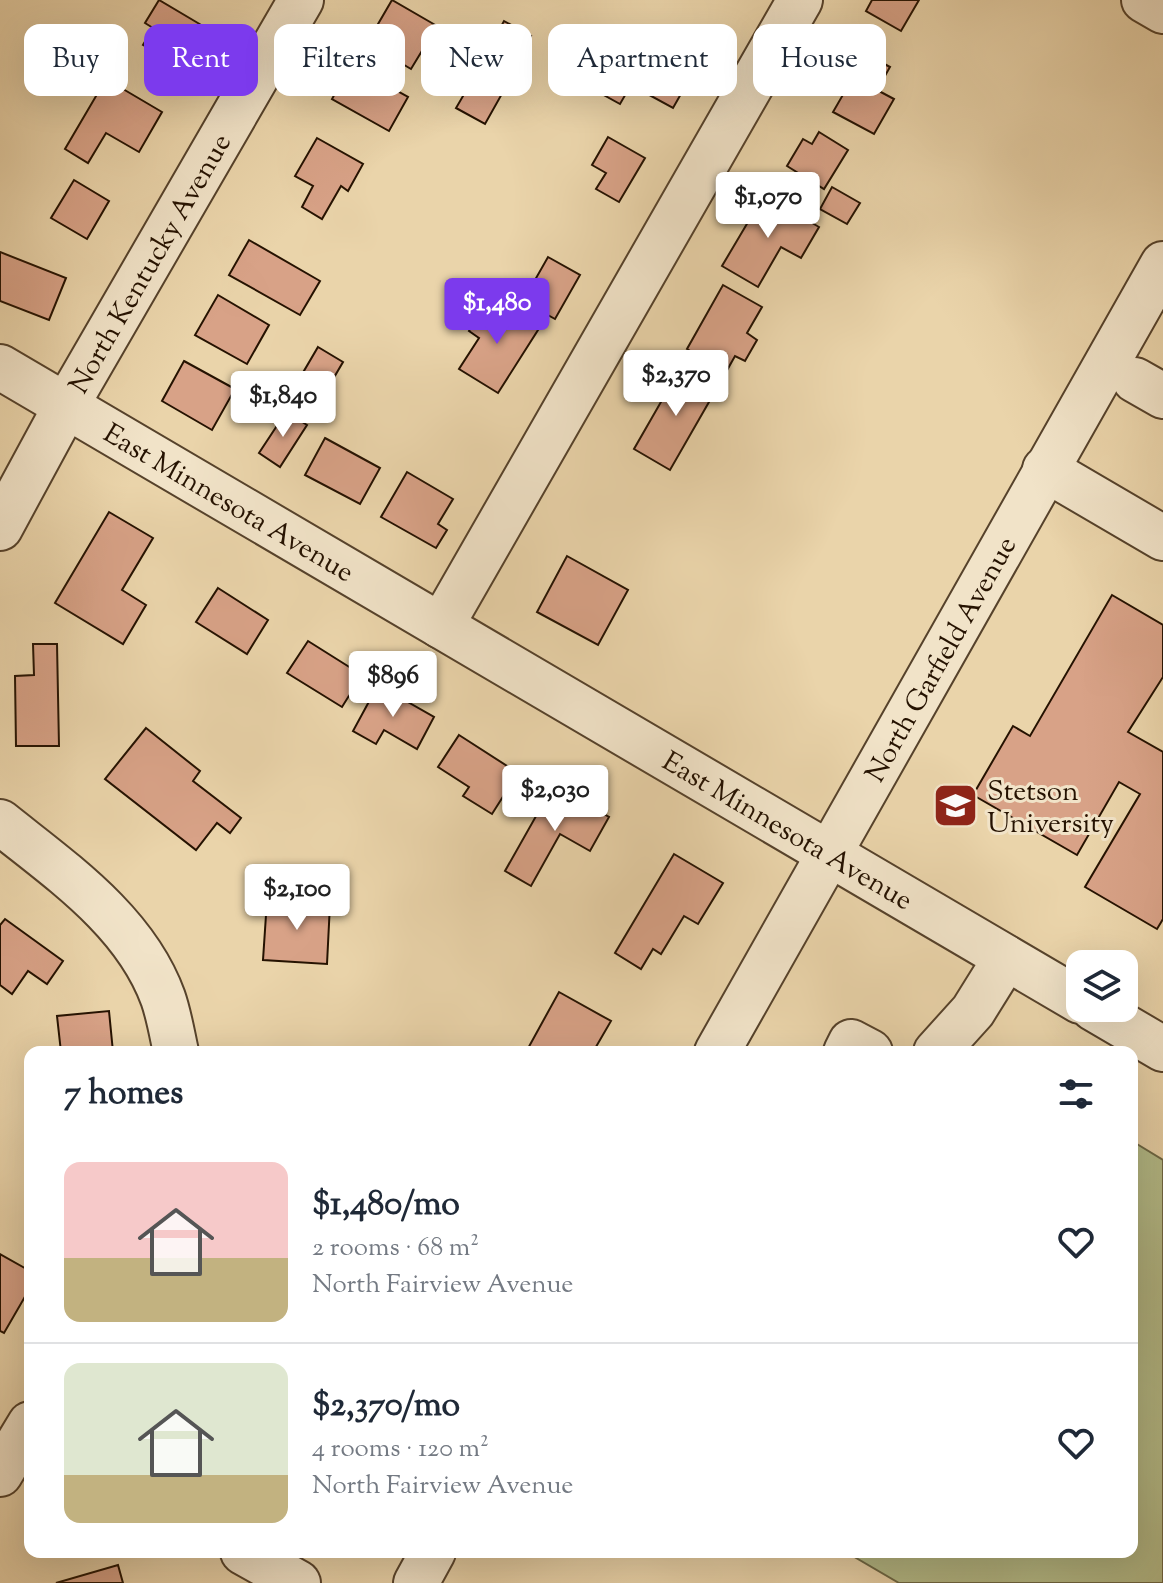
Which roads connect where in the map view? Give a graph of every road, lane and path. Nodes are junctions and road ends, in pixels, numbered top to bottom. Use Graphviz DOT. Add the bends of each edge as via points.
graph roads {
  1 [pos="301,0"];
  2 [pos="800,0"];
  3 [pos="1144,0"];
  4 [pos="1163,11"];
  5 [pos="1163,264"];
  6 [pos="0,367"];
  7 [pos="66,406"];
  8 [pos="1045,469"];
  9 [pos="0,528"];
  10 [pos="1163,538"];
  11 [pos="441,626"];
  12 [pos="0,822"];
  13 [pos="829,853"];
  14 [pos="1006,958"];
  15 [pos="1066,993"];
  16 [pos="1117,1022"];
  17 [pos="174,1046"];
  18 [pos="720,1046"];
  19 [pos="941,1046"];
  20 [pos="1163,1049"];
  21 [pos="24,1437"];
  22 [pos="0,1474"];
  23 [pos="254,1558"];
  24 [pos="430,1558"];
  25 [pos="298,1583"];
  26 [pos="416,1583"];
  1 -- 7 [label="street, North Kentucky Avenue"];
  2 -- 11 [label="street"];
  3 -- 4 [label="street"];
  5 -- 8 [label="street, North Garfield Avenue"];
  6 -- 7 [label="street, East Minnesota Avenue"];
  7 -- 9 [label="street, North Kentucky Avenue"];
  7 -- 11 [label="street, East Minnesota Avenue"];
  8 -- 10 [label="street"];
  8 -- 13 [label="street, North Garfield Avenue"];
  11 -- 13 [label="street, East Minnesota Avenue"];
  12 -- 17 [label="street" via="89,893 138,950 162,997"];
  13 -- 14 [label="street, East Minnesota Avenue"];
  13 -- 18 [label="street, North Garfield Avenue"];
  14 -- 15 [label="street, East Minnesota Avenue"];
  14 -- 19 [label="street" via="973,1011"];
  16 -- 20 [label="street"];
  21 -- 22 [label="street"];
  23 -- 25 [label="street"];
  24 -- 26 [label="street"];
}
